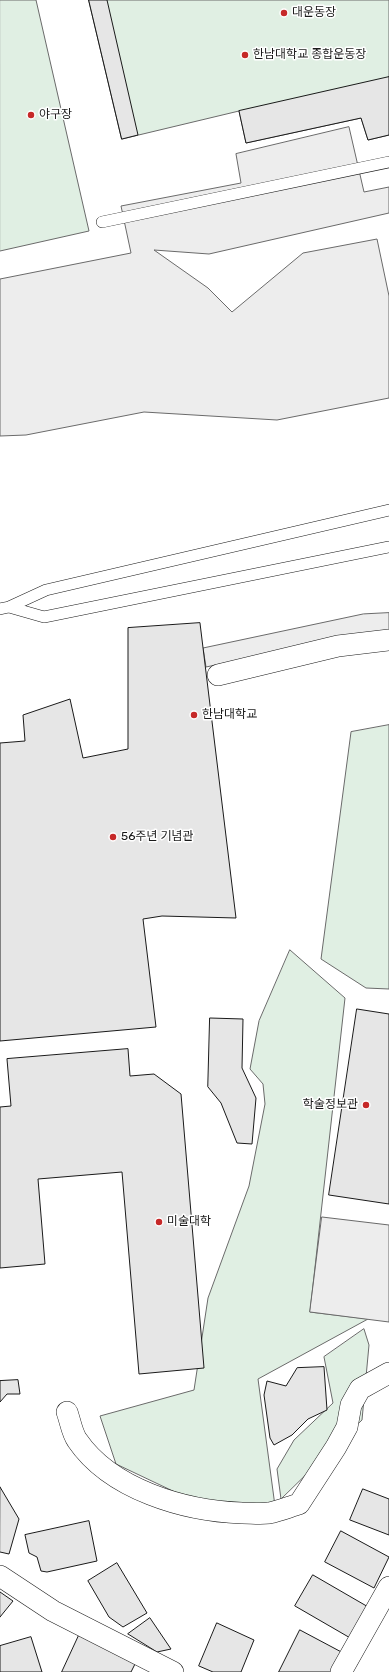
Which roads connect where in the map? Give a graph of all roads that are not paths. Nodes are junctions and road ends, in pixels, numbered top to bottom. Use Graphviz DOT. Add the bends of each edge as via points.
graph roads {
  1 [pos="389,162"];
  2 [pos="102,222"];
  3 [pos="389,510"];
  4 [pos="389,547"];
  5 [pos="5,608"];
  6 [pos="389,640"];
  7 [pos="218,675"];
  8 [pos="389,1373"];
  9 [pos="67,1412"];
  10 [pos="0,1576"];
  11 [pos="389,1587"];
  12 [pos="173,1672"];
  13 [pos="342,1672"];
  1 -- 2 [label="lane"];
  3 -- 5 [label="lane" via="46,590"];
  4 -- 5 [label="lane" via="44,617"];
  6 -- 7 [label="street" via="338,646"];
  8 -- 9 [label="street" via="360,1389 336,1448 299,1504 268,1513 196,1508 129,1485 102,1468 76,1440"];
  10 -- 12 [label="street" via="53,1611"];
  11 -- 13 [label="street"];
}
